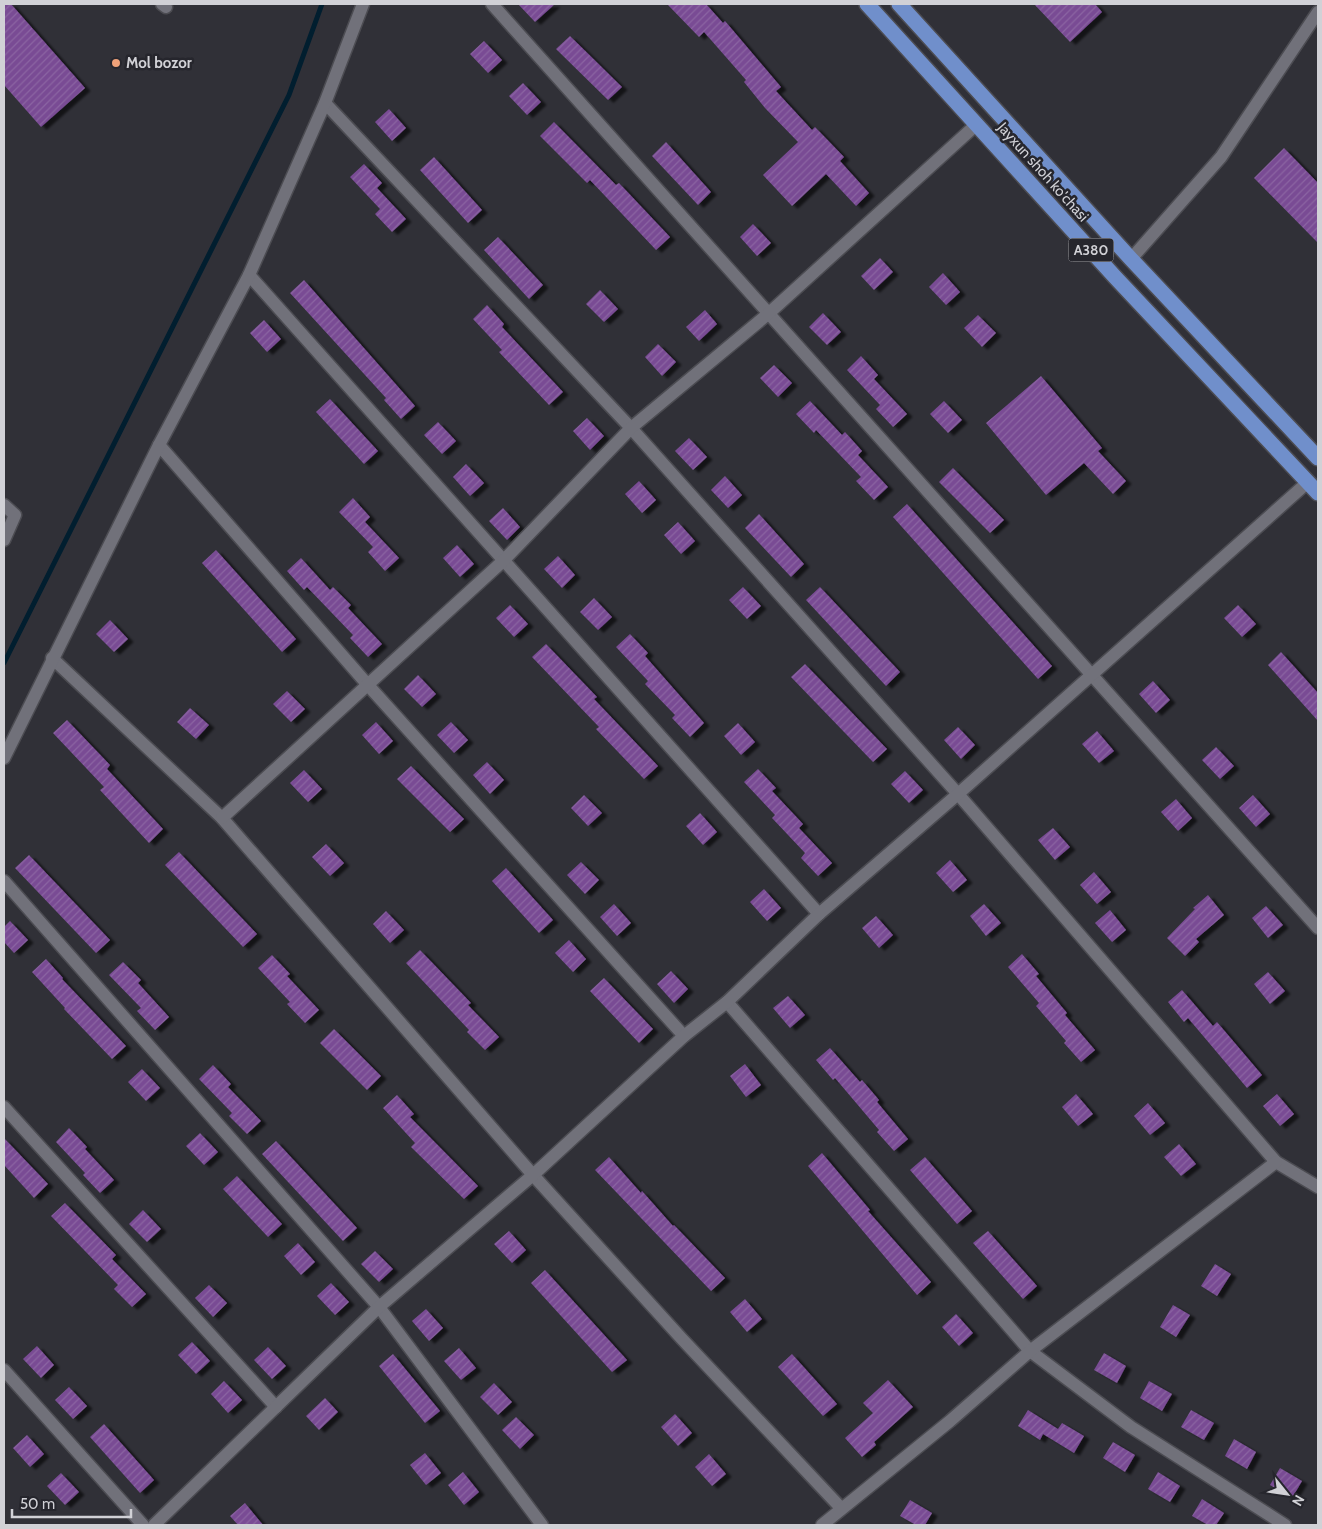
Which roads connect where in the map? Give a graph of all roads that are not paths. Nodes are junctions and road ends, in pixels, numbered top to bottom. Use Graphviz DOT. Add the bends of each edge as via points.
graph roads {
  1 [pos="363,4"];
  2 [pos="492,4"];
  3 [pos="867,4"];
  4 [pos="899,4"];
  5 [pos="1318,12"];
  6 [pos="325,104"];
  7 [pos="977,124"];
  8 [pos="1131,260"];
  9 [pos="249,275"];
  10 [pos="768,314"];
  11 [pos="631,428"];
  12 [pos="159,445"];
  13 [pos="1318,458"];
  14 [pos="1313,488"];
  15 [pos="4,505"];
  16 [pos="4,540"];
  17 [pos="503,561"];
  18 [pos="52,658"];
  19 [pos="1092,676"];
  20 [pos="367,684"];
  21 [pos="4,758"];
  22 [pos="958,794"];
  23 [pos="222,818"];
  24 [pos="4,881"];
  25 [pos="819,914"];
  26 [pos="1318,928"];
  27 [pos="727,1002"];
  28 [pos="684,1036"];
  29 [pos="4,1106"];
  30 [pos="1276,1162"];
  31 [pos="533,1175"];
  32 [pos="1318,1187"];
  33 [pos="379,1307"];
  34 [pos="1030,1351"];
  35 [pos="4,1370"];
  36 [pos="276,1407"];
  37 [pos="841,1508"];
  38 [pos="143,1525"];
  39 [pos="154,1525"];
  40 [pos="542,1525"];
  41 [pos="822,1525"];
  42 [pos="1285,1525"];
  1 -- 6 [label="street"];
  2 -- 10 [label="street"];
  3 -- 7 [label="highway, Jayxun shoh ko'chasi / A380"];
  4 -- 8 [label="highway, Jayxun shoh ko'chasi / A380"];
  5 -- 8 [label="street" via="1221,157"];
  6 -- 9 [label="street"];
  6 -- 11 [label="street"];
  7 -- 10 [label="street"];
  7 -- 14 [label="highway, Jayxun shoh ko'chasi / A380"];
  8 -- 13 [label="highway, Jayxun shoh ko'chasi / A380"];
  9 -- 12 [label="street"];
  9 -- 17 [label="street"];
  10 -- 11 [label="street"];
  10 -- 19 [label="street"];
  11 -- 17 [label="street"];
  11 -- 22 [label="street"];
  12 -- 18 [label="street"];
  12 -- 20 [label="street"];
  14 -- 19 [label="street"];
  15 -- 16 [label="street" via="15,515"];
  17 -- 20 [label="street"];
  17 -- 25 [label="street"];
  18 -- 21 [label="street"];
  18 -- 23 [label="street"];
  19 -- 22 [label="street"];
  19 -- 26 [label="street"];
  20 -- 23 [label="street"];
  20 -- 28 [label="street"];
  22 -- 25 [label="street"];
  22 -- 30 [label="street"];
  23 -- 31 [label="street"];
  24 -- 33 [label="street"];
  25 -- 27 [label="street"];
  27 -- 28 [label="street"];
  27 -- 34 [label="street"];
  28 -- 31 [label="street"];
  29 -- 36 [label="street"];
  30 -- 32 [label="street"];
  30 -- 34 [label="street"];
  31 -- 33 [label="street"];
  31 -- 37 [label="street"];
  33 -- 36 [label="street"];
  33 -- 40 [label="street"];
  34 -- 37 [label="street" via="950,1421"];
  34 -- 42 [label="street" via="1131,1427"];
  35 -- 38 [label="street"];
  36 -- 39 [label="street"];
  37 -- 41 [label="street"];
}
